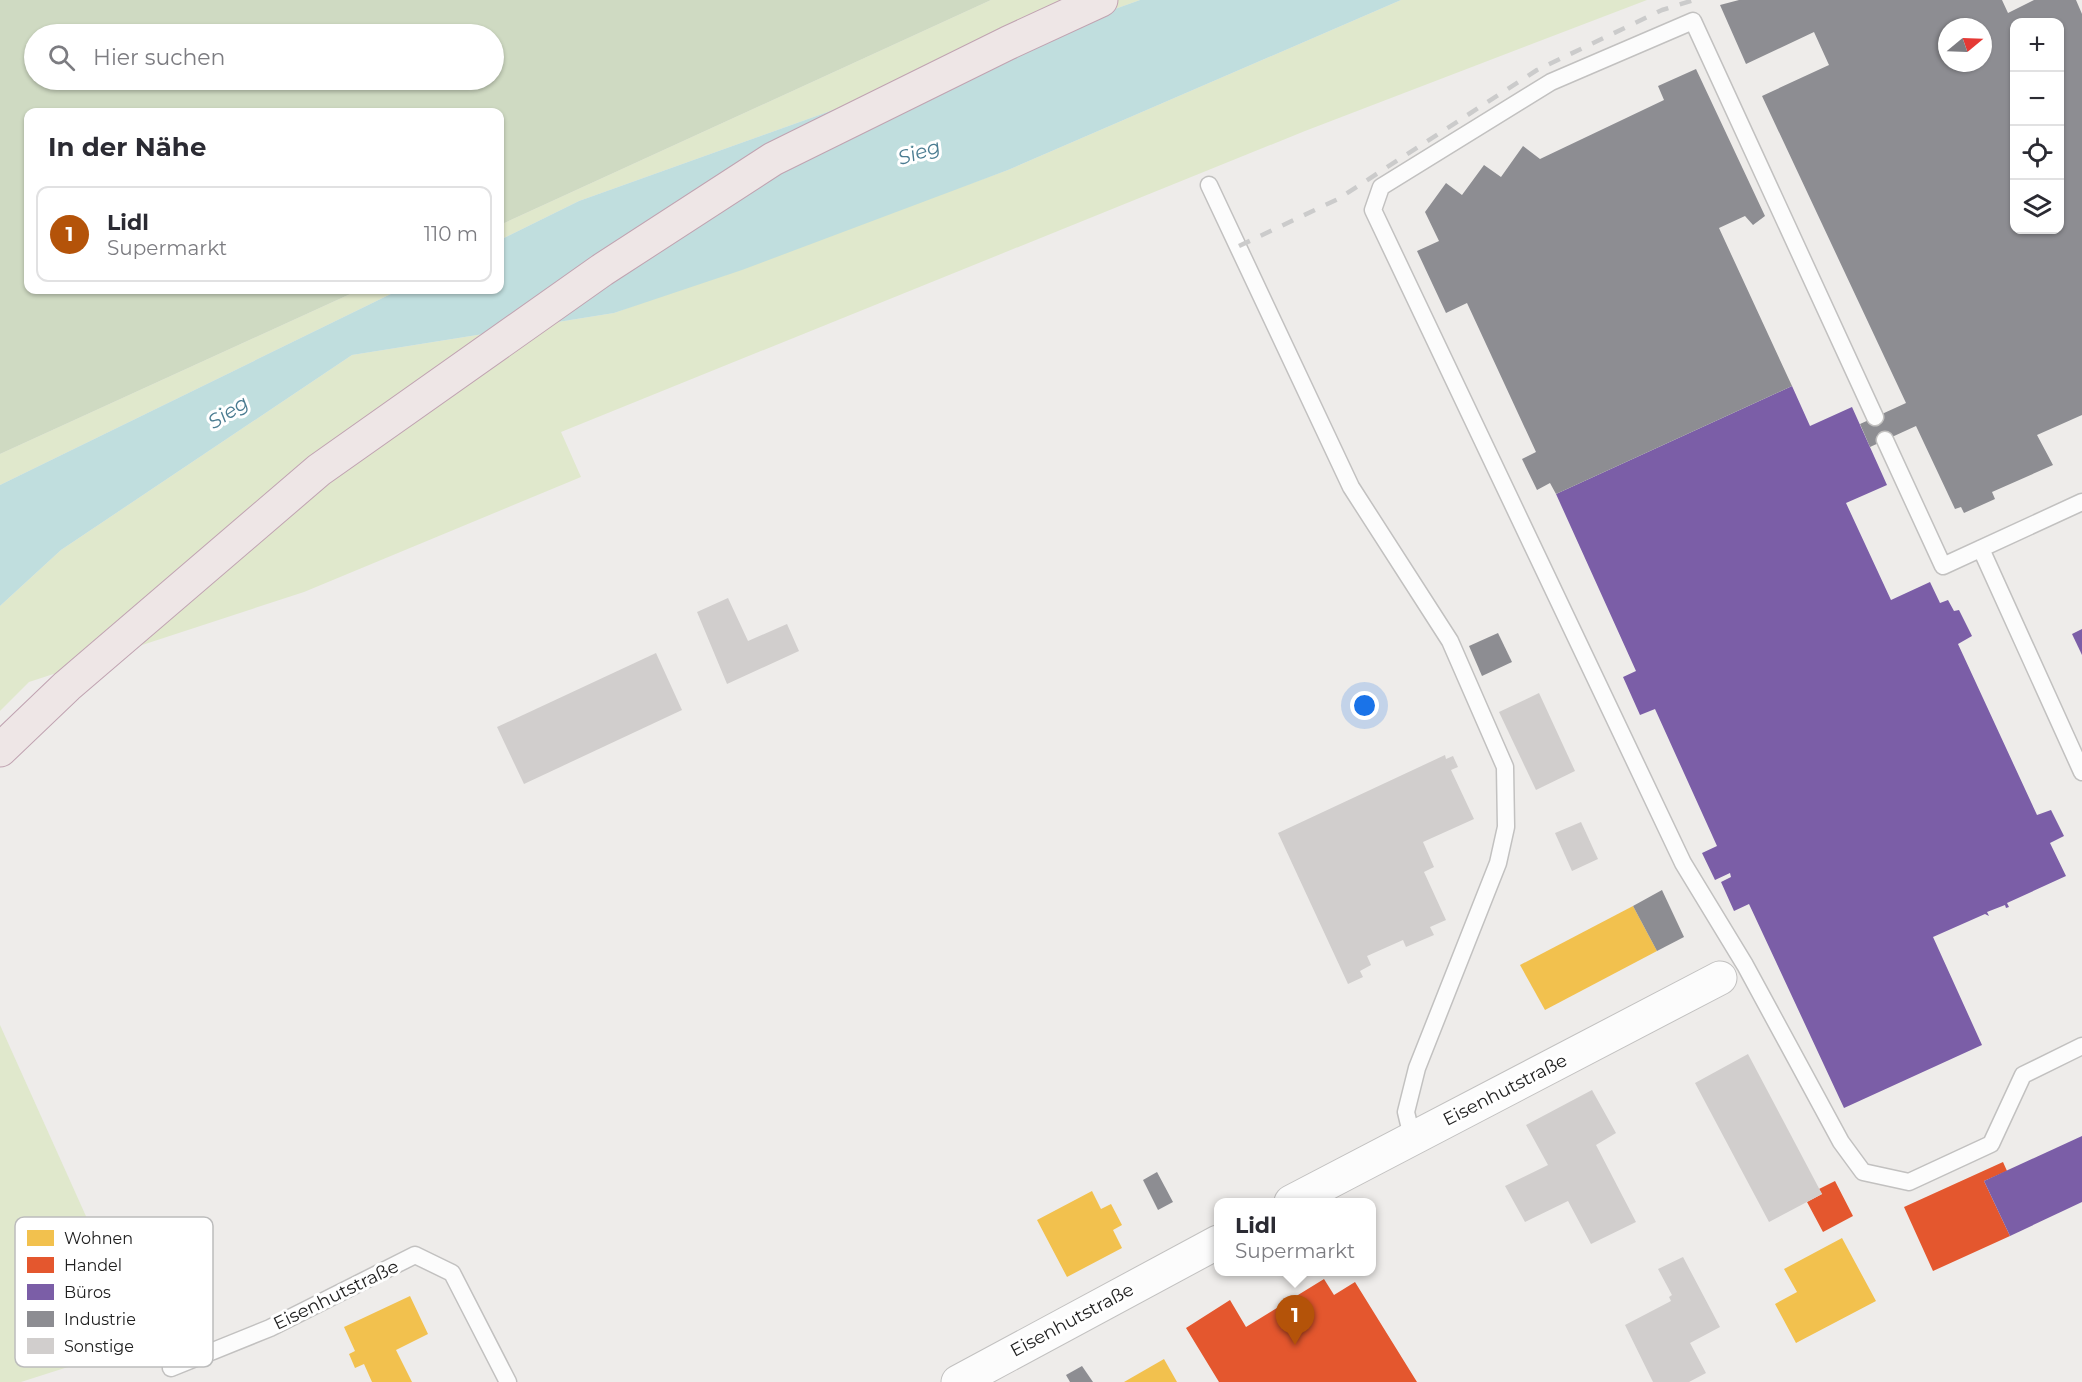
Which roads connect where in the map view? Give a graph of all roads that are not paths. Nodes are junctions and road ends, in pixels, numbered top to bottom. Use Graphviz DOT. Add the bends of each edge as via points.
graph roads {
  1 [pos="1101,0"];
  2 [pos="1209,184"];
  3 [pos="1875,417"];
  4 [pos="1886,440"];
  5 [pos="2082,502"];
  6 [pos="1981,549"];
  7 [pos="0,750"];
  8 [pos="2082,772"];
  9 [pos="1733,972"];
  10 [pos="2082,1046"];
  11 [pos="1412,1137"];
  12 [pos="1300,1198"];
  13 [pos="1214,1244"];
  14 [pos="213,1351"];
  15 [pos="508,1382"];
  16 [pos="958,1382"];
  1 -- 7 [label="highway" via="773,159 602,270 319,470 67,686"];
  2 -- 11 [label="lane" via="1351,487 1450,641 1506,766 1506,827 1498,863 1417,1068 1406,1112"];
  3 -- 9 [label="lane" via="1693,21 1551,82 1381,187 1373,210"];
  4 -- 6 [label="lane" via="1943,566"];
  5 -- 6 [label="lane"];
  6 -- 8 [label="lane"];
  9 -- 10 [label="lane" via="1863,1172 1909,1182 1991,1144 2023,1075"];
  9 -- 11 [label="street, Eisenhutstraße"];
  11 -- 12 [label="street, Eisenhutstraße"];
  13 -- 16 [label="street, Eisenhutstraße"];
  14 -- 15 [label="lane, Eisenhutstraße" via="270,1328 415,1256 452,1273"];
}
